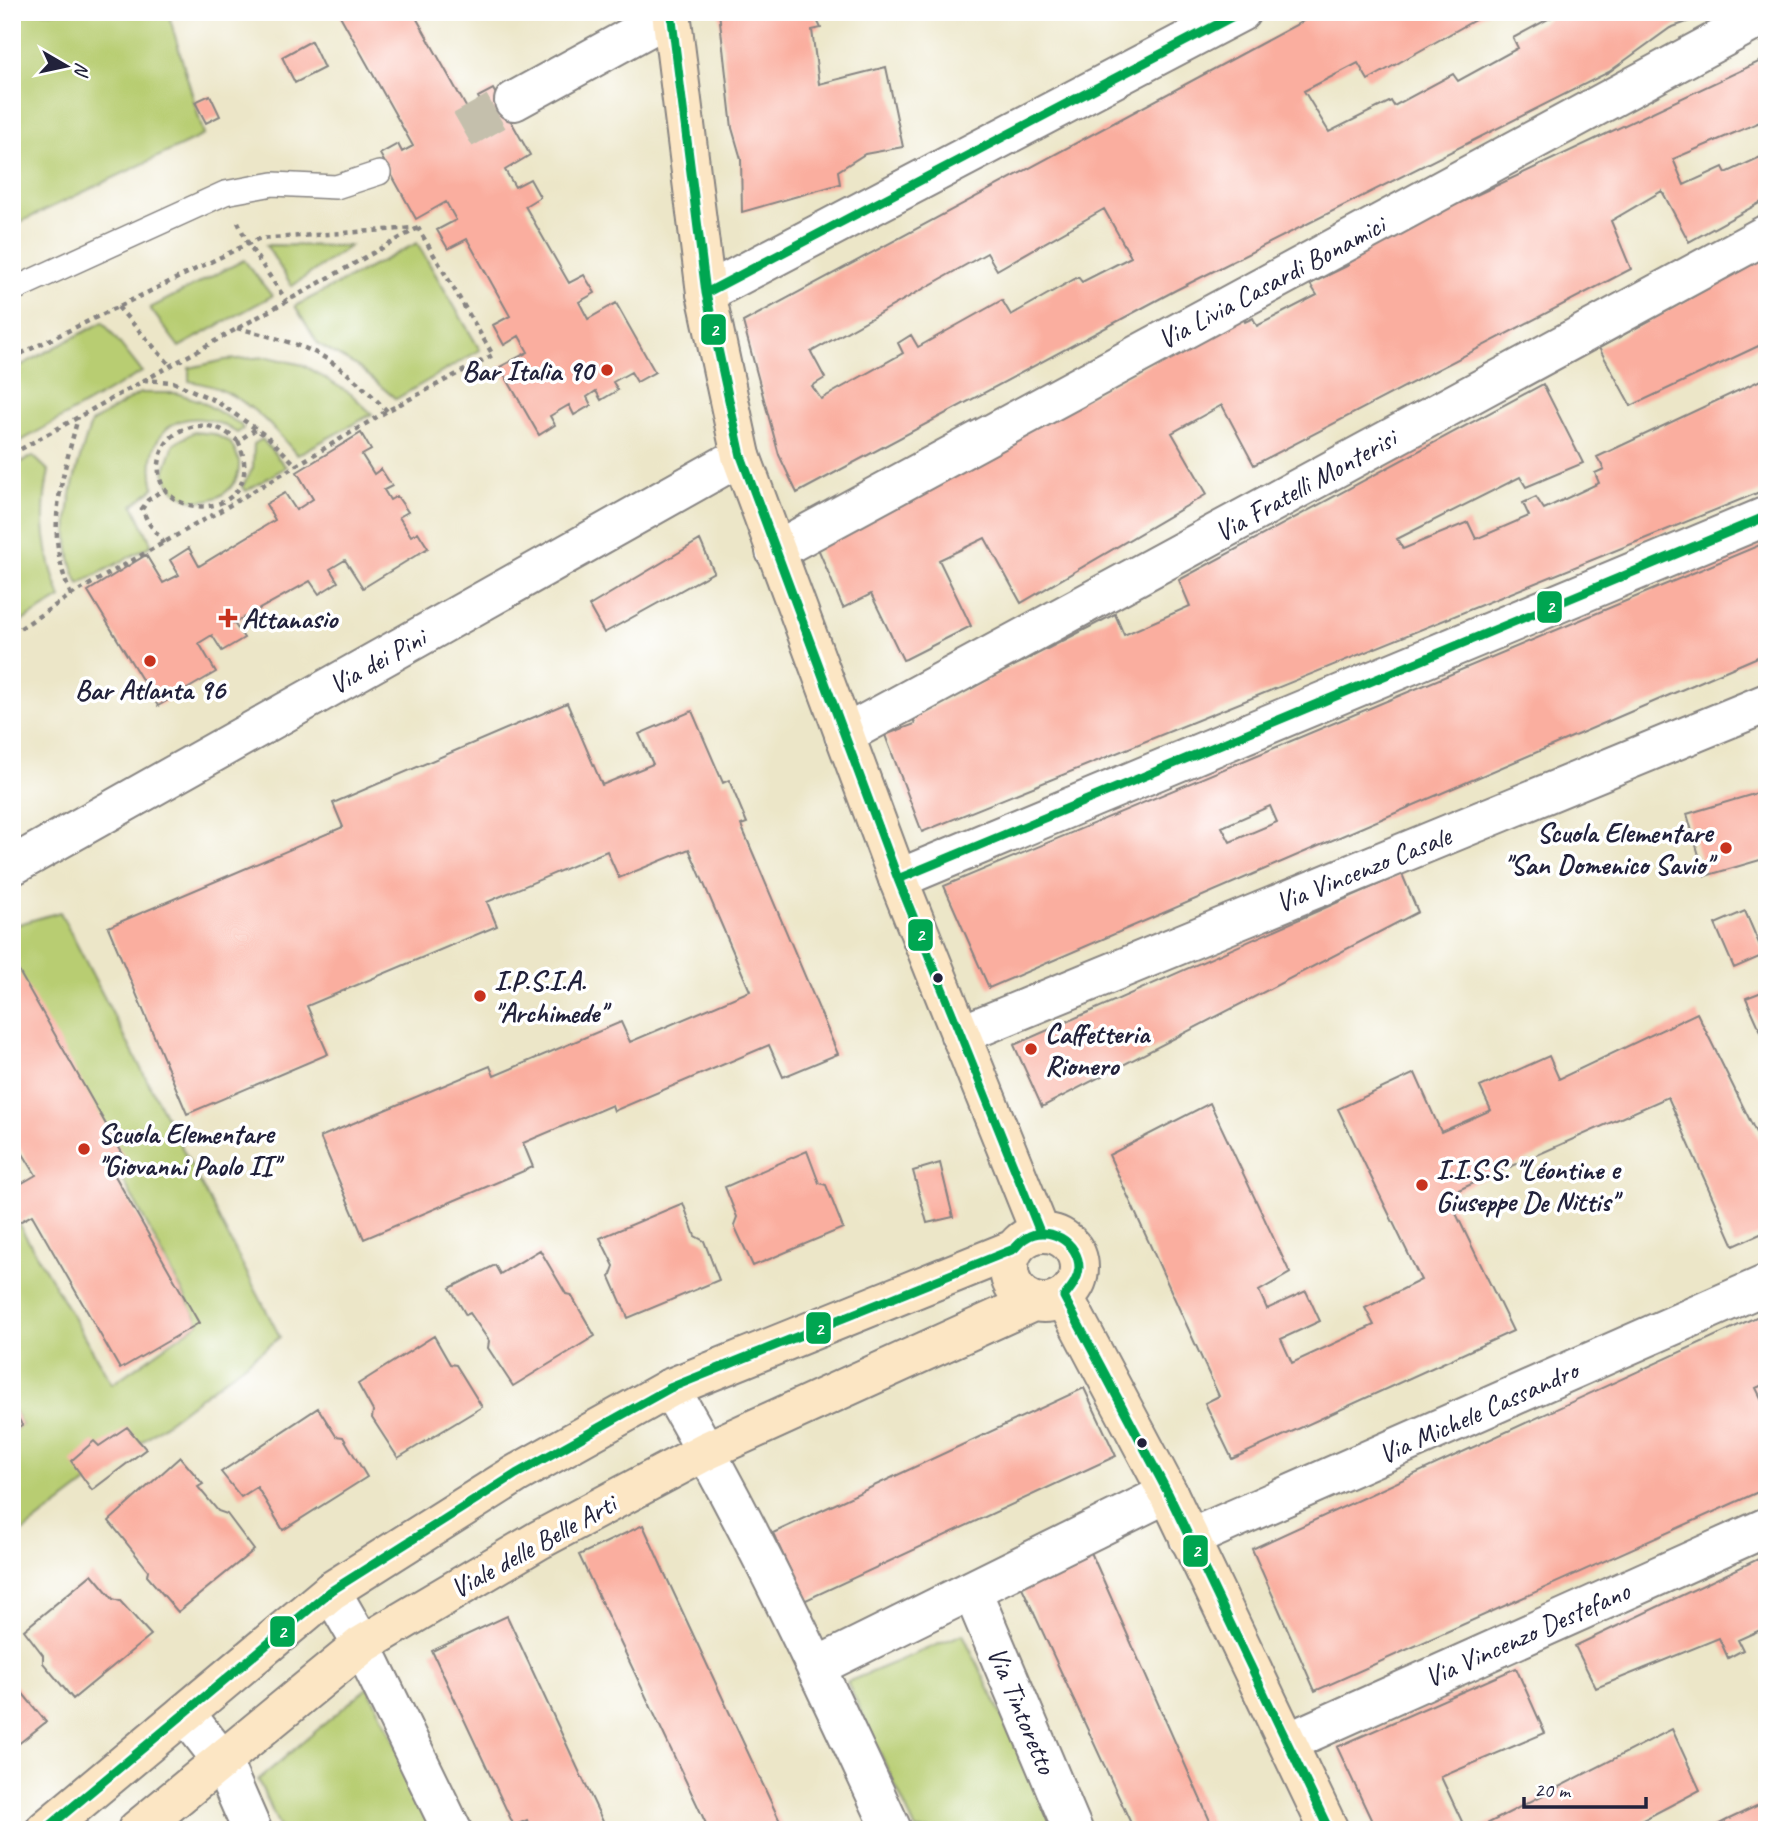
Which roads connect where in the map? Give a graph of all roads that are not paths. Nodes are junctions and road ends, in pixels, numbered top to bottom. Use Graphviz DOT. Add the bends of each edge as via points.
graph roads {
  1 [pos="1241,12"];
  2 [pos="671,13"];
  3 [pos="1767,14"];
  4 [pos="513,101"];
  5 [pos="379,173"];
  6 [pos="1767,234"];
  7 [pos="12,290"];
  8 [pos="706,293"];
  9 [pos="741,456"];
  10 [pos="1767,516"];
  11 [pos="775,551"];
  12 [pos="1767,703"];
  13 [pos="844,735"];
  14 [pos="12,866"];
  15 [pos="898,879"];
  16 [pos="960,1035"];
  17 [pos="1027,1241"];
  18 [pos="1767,1284"];
  19 [pos="1049,1299"];
  20 [pos="670,1388"];
  21 [pos="706,1451"];
  22 [pos="1168,1493"];
  23 [pos="1767,1527"];
  24 [pos="1189,1539"];
  25 [pos="331,1591"];
  26 [pos="972,1591"];
  27 [pos="362,1645"];
  28 [pos="816,1667"];
  29 [pos="185,1713"];
  30 [pos="1288,1742"];
  31 [pos="221,1759"];
  32 [pos="45,1830"];
  33 [pos="138,1830"];
  34 [pos="252,1830"];
  35 [pos="452,1830"];
  36 [pos="892,1830"];
  37 [pos="1073,1830"];
  38 [pos="1329,1830"];
  1 -- 8 [label="street"];
  2 -- 4 [label="street"];
  2 -- 8 [label="street"];
  3 -- 11 [label="street, Via Livia Casardi Bonamici"];
  5 -- 7 [label="lane" via="336,187 273,184 225,193"];
  6 -- 13 [label="street, Via Fratelli Monterisi"];
  8 -- 9 [label="street"];
  9 -- 11 [label="street"];
  9 -- 14 [label="street, Via dei Pini"];
  10 -- 15 [label="street"];
  11 -- 13 [label="street"];
  12 -- 16 [label="street, Via Vincenzo Casale"];
  13 -- 15 [label="street"];
  15 -- 16 [label="street"];
  16 -- 17 [label="street"];
  17 -- 19 [label="street" via="1008,1265 1010,1277 1024,1297"];
  17 -- 19 [label="street" via="1052,1233 1063,1238 1078,1257 1080,1270 1073,1290"];
  17 -- 20 [label="street"];
  18 -- 24 [label="street, Via Michele Cassandro"];
  19 -- 21 [label="street, Viale delle Belle Arti"];
  19 -- 22 [label="street"];
  20 -- 21 [label="street"];
  20 -- 25 [label="street" via="516,1474"];
  21 -- 27 [label="street, Viale delle Belle Arti" via="539,1541"];
  21 -- 28 [label="street"];
  22 -- 24 [label="street"];
  22 -- 26 [label="street"];
  23 -- 30 [label="street, Via Vincenzo Destefano"];
  24 -- 30 [label="street"];
  25 -- 27 [label="street"];
  25 -- 29 [label="street"];
  26 -- 28 [label="street"];
  26 -- 37 [label="street, Via Tintoretto"];
  27 -- 31 [label="street, Viale delle Belle Arti"];
  27 -- 35 [label="street"];
  28 -- 36 [label="street"];
  29 -- 31 [label="street"];
  29 -- 32 [label="street"];
  30 -- 38 [label="street"];
  31 -- 33 [label="street, Viale delle Belle Arti"];
  31 -- 34 [label="street"];
}
